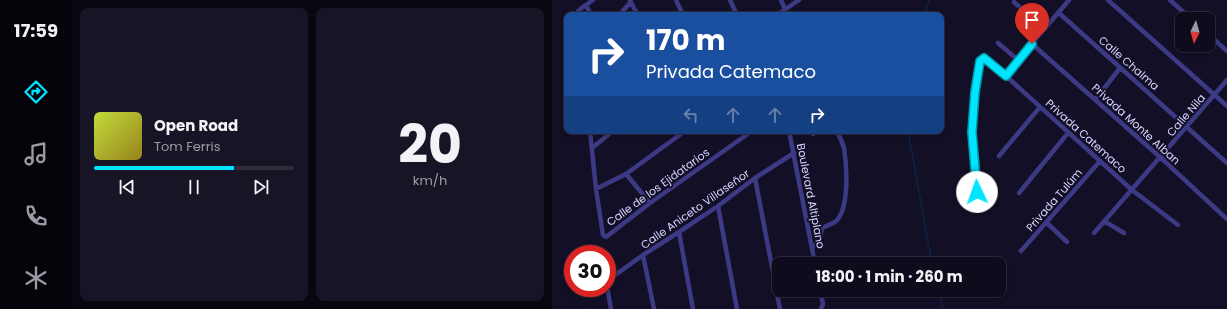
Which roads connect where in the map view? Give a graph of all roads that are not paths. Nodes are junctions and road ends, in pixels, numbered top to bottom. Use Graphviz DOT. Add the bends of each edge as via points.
graph roads {
  1 [pos="592,0"];
  2 [pos="676,0"];
  3 [pos="730,0"];
  4 [pos="781,0"];
  5 [pos="799,0"];
  6 [pos="1069,0"];
  7 [pos="1108,0"];
  8 [pos="1170,0"];
  9 [pos="630,1"];
  10 [pos="1014,2"];
  11 [pos="586,5"];
  12 [pos="785,9"];
  13 [pos="578,12"];
  14 [pos="590,12"];
  15 [pos="621,12"];
  16 [pos="636,12"];
  17 [pos="682,12"];
  18 [pos="736,12"];
  19 [pos="781,12"];
  20 [pos="1183,12"];
  21 [pos="1059,13"];
  22 [pos="1045,29"];
  23 [pos="1215,40"];
  24 [pos="998,43"];
  25 [pos="1032,44"];
  26 [pos="1227,51"];
  27 [pos="1018,60"];
  28 [pos="1120,68"];
  29 [pos="1006,76"];
  30 [pos="1227,80"];
  31 [pos="1215,95"];
  32 [pos="1095,100"];
  33 [pos="1227,106"];
  34 [pos="1040,107"];
  35 [pos="1188,126"];
  36 [pos="1068,133"];
  37 [pos="590,134"];
  38 [pos="609,134"];
  39 [pos="680,134"];
  40 [pos="748,134"];
  41 [pos="790,134"];
  42 [pos="838,134"];
  43 [pos="592,148"];
  44 [pos="794,153"];
  45 [pos="999,156"];
  46 [pos="1160,158"];
  47 [pos="1100,161"];
  48 [pos="1227,163"];
  49 [pos="626,174"];
  50 [pos="755,178"];
  51 [pos="596,189"];
  52 [pos="1132,190"];
  53 [pos="977,192"];
  54 [pos="1019,193"];
  55 [pos="650,203"];
  56 [pos="718,206"];
  57 [pos="1227,219"];
  58 [pos="1104,221"];
  59 [pos="1046,222"];
  60 [pos="1178,226"];
  61 [pos="680,232"];
  62 [pos="1094,233"];
  63 [pos="1124,234"];
  64 [pos="1068,242"];
  65 [pos="813,247"];
  66 [pos="1021,251"];
  67 [pos="644,255"];
  68 [pos="814,257"];
  69 [pos="616,275"];
  70 [pos="609,297"];
  71 [pos="822,297"];
  72 [pos="611,309"];
  73 [pos="654,309"];
  74 [pos="693,309"];
  75 [pos="737,309"];
  76 [pos="780,309"];
  77 [pos="821,309"];
  1 -- 11 [label="street"];
  2 -- 17 [label="street"];
  3 -- 18 [label="street"];
  4 -- 12 [label="street"];
  5 -- 12 [label="street"];
  6 -- 21 [label="street"];
  7 -- 31 [label="street"];
  8 -- 20 [label="street"];
  9 -- 15 [label="street"];
  9 -- 16 [label="street"];
  10 -- 22 [label="street"];
  11 -- 13 [label="street"];
  11 -- 14 [label="street"];
  12 -- 19 [label="street"];
  21 -- 22 [label="street"];
  21 -- 28 [label="street, Calle Chalma"];
  22 -- 25 [label="street"];
  23 -- 26 [label="street"];
  24 -- 27 [label="street"];
  25 -- 27 [label="street"];
  25 -- 32 [label="street, Privada Monte Alban"];
  27 -- 29 [label="street"];
  28 -- 32 [label="street"];
  28 -- 35 [label="street, Calle Chalma"];
  29 -- 34 [label="street, Privada Catemaco"];
  29 -- 53 [label="street, Privada Catemaco" via="984,58 980,61 972,132"];
  30 -- 31 [label="street, Calle Nila"];
  31 -- 33 [label="street"];
  31 -- 35 [label="street, Calle Nila"];
  32 -- 46 [label="street, Privada Monte Alban"];
  34 -- 36 [label="street, Privada Catemaco"];
  34 -- 45 [label="street"];
  35 -- 46 [label="street, Calle Nila"];
  35 -- 48 [label="street, Calle Chalma"];
  36 -- 47 [label="street, Privada Catemaco"];
  36 -- 54 [label="street"];
  37 -- 43 [label="street, Calle de los Ejidatarios"];
  38 -- 43 [label="street"];
  39 -- 49 [label="street"];
  40 -- 55 [label="street, Calle de los Ejidatarios"];
  41 -- 44 [label="street, Boulevard Altiplano"];
  42 -- 65 [label="street" via="844,148 846,175 843,210 835,222 822,228 820,239"];
  43 -- 51 [label="street, Calle de los Ejidatarios"];
  44 -- 50 [label="street, Calle Aniceto Villaseñor"];
  44 -- 65 [label="street, Boulevard Altiplano"];
  46 -- 52 [label="street, Calle Nila"];
  46 -- 57 [label="street, Privada Monte Alban"];
  47 -- 52 [label="street, Privada Catemaco"];
  47 -- 59 [label="street, Privada Tulúm"];
  49 -- 51 [label="street"];
  49 -- 55 [label="street"];
  50 -- 56 [label="street, Calle Aniceto Villaseñor"];
  50 -- 76 [label="street"];
  51 -- 55 [label="street, Calle de los Ejidatarios" via="604,237"];
  52 -- 58 [label="street, Calle Nila"];
  52 -- 60 [label="street, Privada Catemaco"];
  56 -- 61 [label="street, Calle Aniceto Villaseñor"];
  56 -- 75 [label="street"];
  58 -- 62 [label="street, Calle Nila"];
  58 -- 63 [label="street"];
  59 -- 64 [label="street"];
  59 -- 66 [label="street, Privada Tulúm"];
  61 -- 67 [label="street, Calle Aniceto Villaseñor"];
  61 -- 74 [label="street"];
  65 -- 68 [label="street, Boulevard Altiplano"];
  67 -- 69 [label="street, Calle Aniceto Villaseñor"];
  67 -- 73 [label="street"];
  70 -- 72 [label="street"];
  71 -- 77 [label="street"];
}
